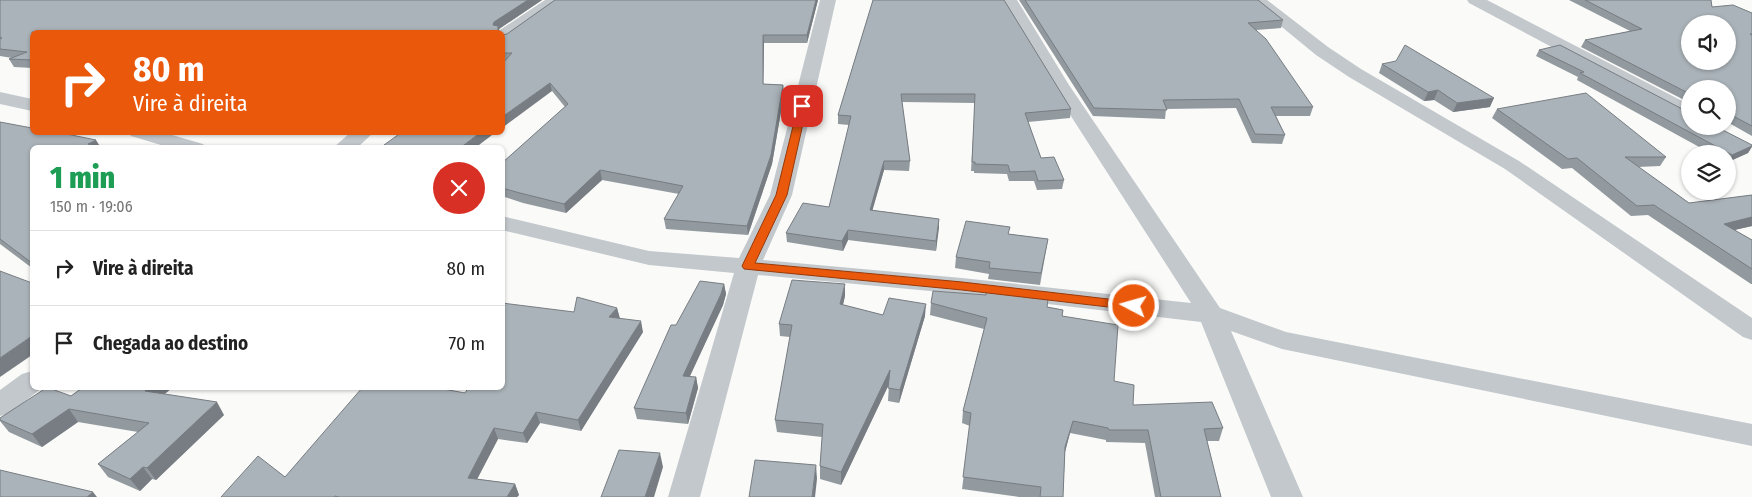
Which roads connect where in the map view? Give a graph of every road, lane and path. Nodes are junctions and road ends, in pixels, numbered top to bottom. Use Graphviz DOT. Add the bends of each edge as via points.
graph roads {
  1 [pos="556,0"];
  2 [pos="828,0"];
  3 [pos="1009,0"];
  4 [pos="1257,0"];
  5 [pos="1475,0"];
  6 [pos="505,35"];
  7 [pos="0,98"];
  8 [pos="30,105"];
  9 [pos="1681,108"];
  10 [pos="149,135"];
  11 [pos="360,135"];
  12 [pos="185,145"];
  13 [pos="346,145"];
  14 [pos="505,224"];
  15 [pos="748,266"];
  16 [pos="1211,314"];
  17 [pos="1752,330"];
  18 [pos="30,382"];
  19 [pos="0,405"];
  20 [pos="1752,434"];
  21 [pos="684,497"];
  22 [pos="1287,497"];
  1 -- 6 [label="street"];
  2 -- 15 [label="street" via="782,195"];
  3 -- 16 [label="street" via="1060,85"];
  4 -- 17 [label="street" via="1349,69 1512,165"];
  5 -- 9 [label="street"];
  7 -- 8 [label="street"];
  10 -- 12 [label="street"];
  11 -- 13 [label="street"];
  14 -- 15 [label="street" via="649,258"];
  15 -- 16 [label="street"];
  15 -- 21 [label="street"];
  16 -- 20 [label="street" via="1282,340"];
  16 -- 22 [label="street"];
  18 -- 19 [label="street"];
}
